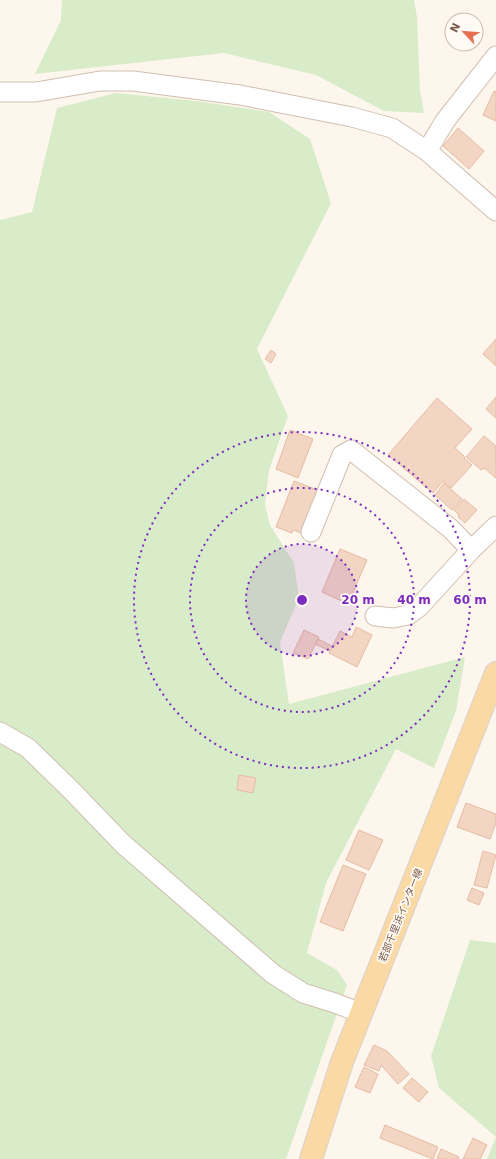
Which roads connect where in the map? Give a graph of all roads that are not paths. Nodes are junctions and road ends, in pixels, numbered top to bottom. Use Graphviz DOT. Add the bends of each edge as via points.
graph roads {
  1 [pos="496,56"];
  2 [pos="0,92"];
  3 [pos="427,151"];
  4 [pos="496,211"];
  5 [pos="496,526"];
  6 [pos="311,532"];
  7 [pos="471,550"];
  8 [pos="375,616"];
  9 [pos="496,673"];
  10 [pos="0,732"];
  11 [pos="361,1013"];
  12 [pos="311,1159"];
  1 -- 3 [label="street" via="445,121"];
  2 -- 3 [label="street" via="36,92 100,81 133,81 240,95 352,117 392,128"];
  3 -- 4 [label="street"];
  5 -- 7 [label="street"];
  6 -- 7 [label="street" via="342,455 352,450 451,529"];
  7 -- 8 [label="street" via="419,607 408,615 393,618"];
  9 -- 11 [label="main road, 若部千里浜インター線"];
  10 -- 11 [label="street" via="28,748 123,844 273,974 303,993"];
  11 -- 12 [label="main road, 若部千里浜インター線" via="342,1062"];
}
